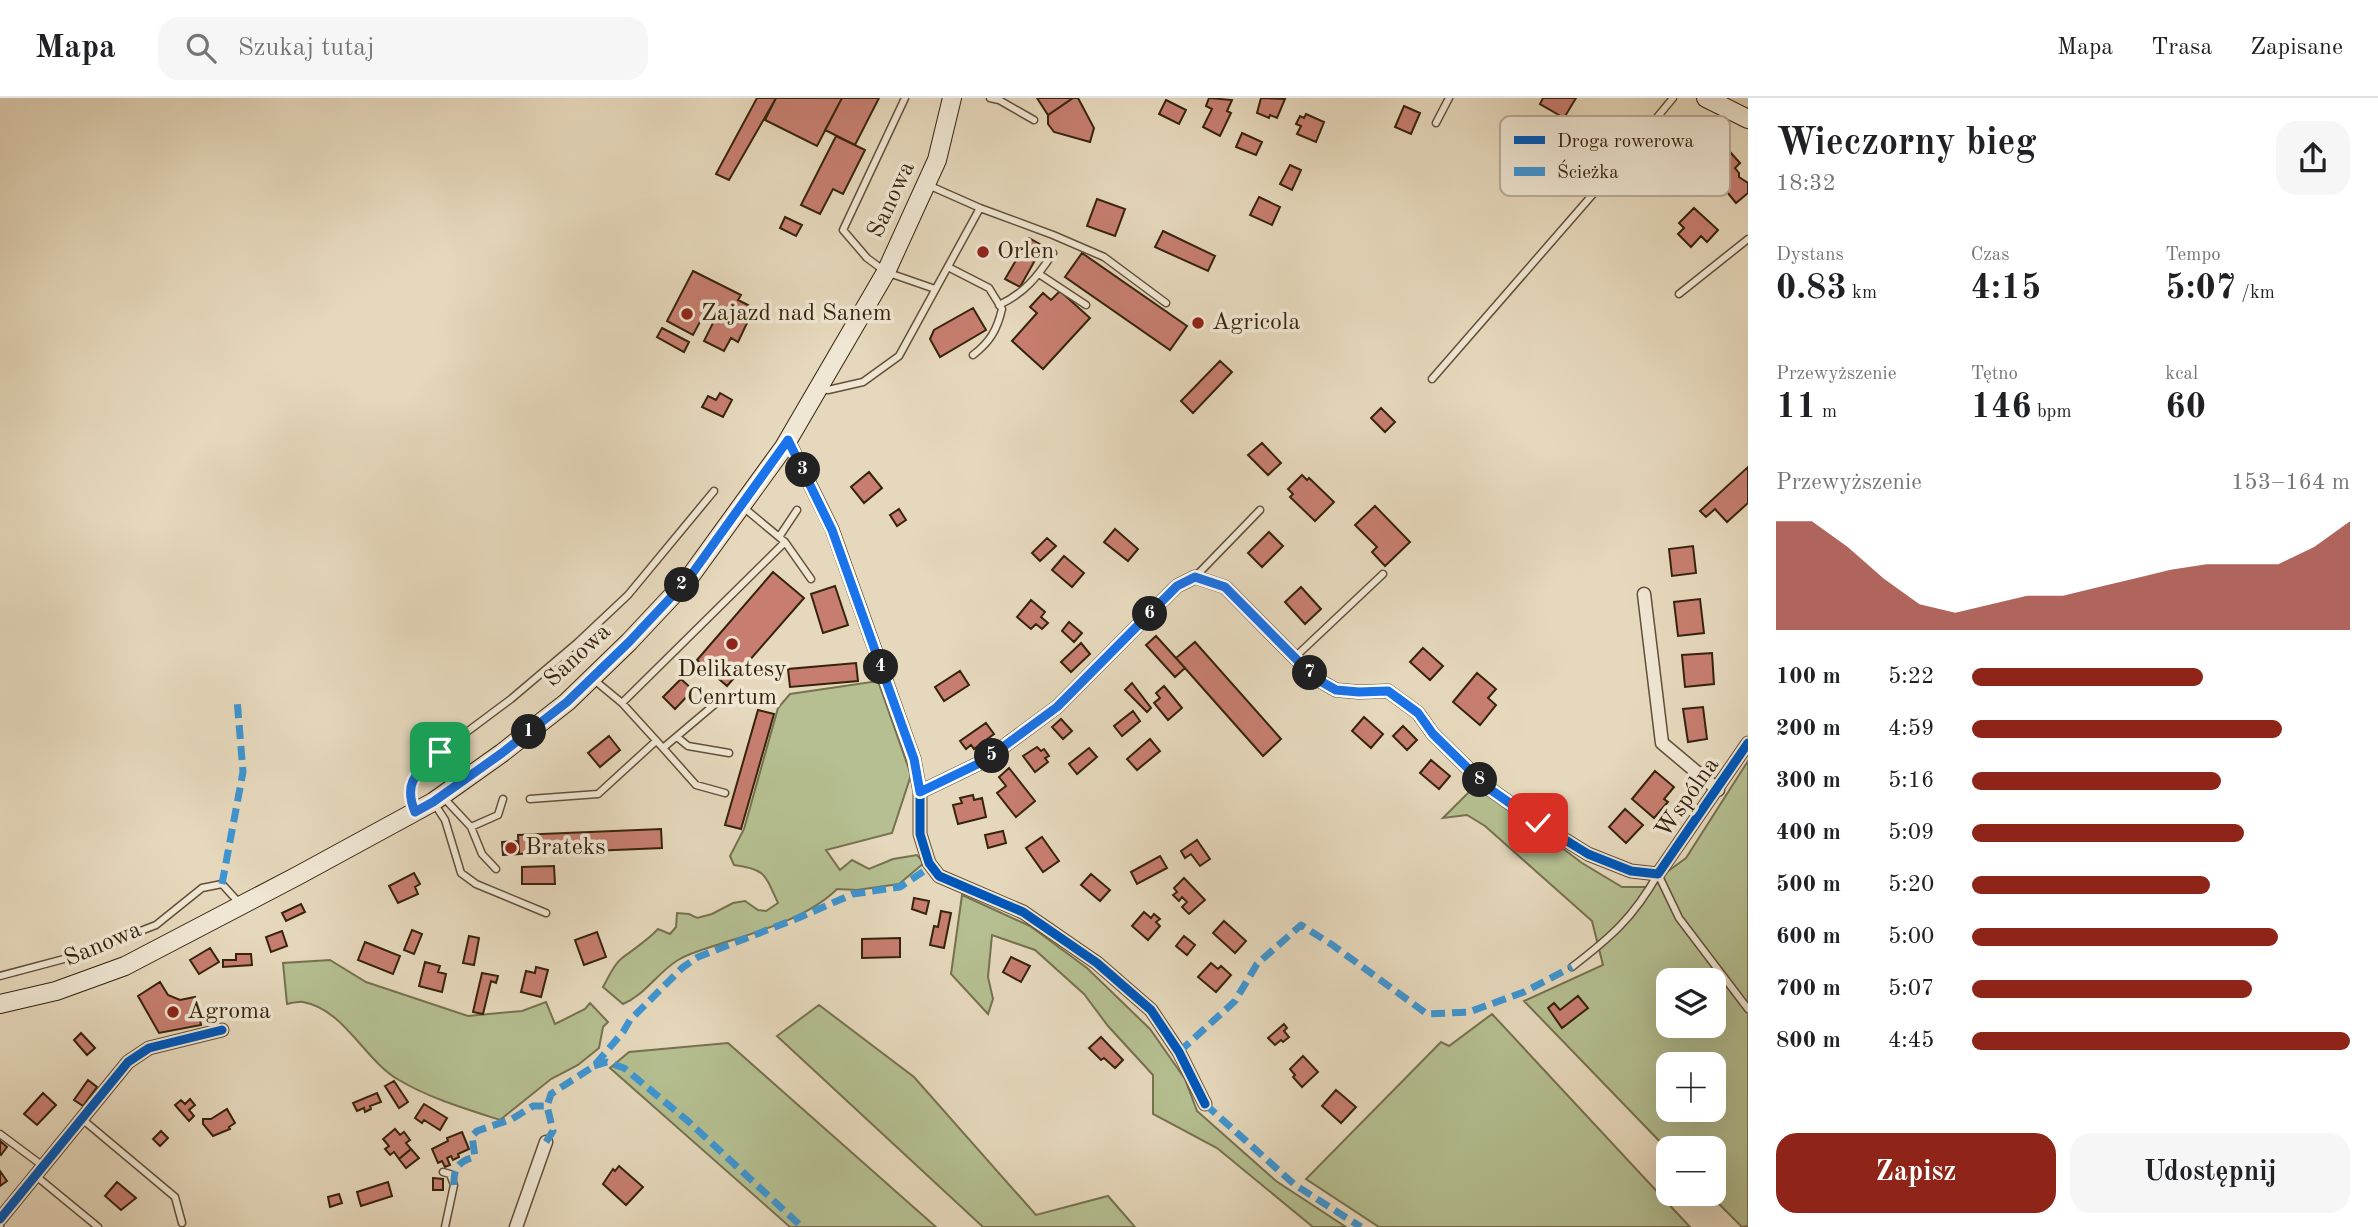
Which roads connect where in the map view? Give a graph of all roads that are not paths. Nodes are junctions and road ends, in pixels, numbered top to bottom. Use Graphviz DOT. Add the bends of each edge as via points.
graph roads {
  1 [pos="905,98"];
  2 [pos="952,98"];
  3 [pos="990,98"];
  4 [pos="1449,98"];
  5 [pos="1673,98"];
  6 [pos="1706,98"];
  7 [pos="999,99"];
  8 [pos="1658,116"];
  9 [pos="1748,119"];
  10 [pos="1034,120"];
  11 [pos="1436,124"];
  12 [pos="926,184"];
  13 [pos="1592,196"];
  14 [pos="979,208"];
  15 [pos="1748,239"];
  16 [pos="1053,253"];
  17 [pos="948,267"];
  18 [pos="886,272"];
  19 [pos="1039,274"];
  20 [pos="935,289"];
  21 [pos="1679,295"];
  22 [pos="1166,303"];
  23 [pos="999,305"];
  24 [pos="1086,305"];
  25 [pos="973,355"];
  26 [pos="1432,379"];
  27 [pos="818,389"];
  28 [pos="788,440"];
  29 [pos="714,491"];
  30 [pos="741,506"];
  31 [pos="797,510"];
  32 [pos="1260,510"];
  33 [pos="779,537"];
  34 [pos="785,542"];
  35 [pos="1383,574"];
  36 [pos="1195,577"];
  37 [pos="811,579"];
  38 [pos="1644,594"];
  39 [pos="1294,658"];
  40 [pos="591,677"];
  41 [pos="721,699"];
  42 [pos="622,703"];
  43 [pos="677,737"];
  44 [pos="656,741"];
  45 [pos="1748,743"];
  46 [pos="663,748"];
  47 [pos="729,753"];
  48 [pos="1718,790"];
  49 [pos="920,792"];
  50 [pos="725,793"];
  51 [pos="437,799"];
  52 [pos="503,799"];
  53 [pos="530,799"];
  54 [pos="415,812"];
  55 [pos="471,827"];
  56 [pos="496,869"];
  57 [pos="1658,874"];
  58 [pos="241,905"];
  59 [pos="546,913"];
  60 [pos="1573,967"];
  61 [pos="0,976"];
  62 [pos="0,1004"];
  63 [pos="1748,1009"];
  64 [pos="222,1030"];
  65 [pos="1205,1104"];
  66 [pos="82,1119"];
  67 [pos="0,1133"];
  68 [pos="545,1142"];
  69 [pos="40,1171"];
  70 [pos="443,1172"];
  71 [pos="0,1219"];
  72 [pos="182,1223"];
  73 [pos="99,1227"];
  74 [pos="445,1227"];
  75 [pos="516,1227"];
  1 -- 18 [label="lane" via="843,230"];
  2 -- 12 [label="main road, Sanowa" via="937,160"];
  3 -- 7 [label="lane"];
  4 -- 11 [label="lane"];
  5 -- 8 [label="lane"];
  6 -- 9 [label="main road"];
  7 -- 10 [label="lane"];
  12 -- 14 [label="lane"];
  12 -- 18 [label="main road, Sanowa"];
  13 -- 26 [label="lane"];
  14 -- 17 [label="lane"];
  14 -- 22 [label="lane" via="1104,257"];
  15 -- 21 [label="lane"];
  16 -- 19 [label="lane"];
  17 -- 20 [label="lane"];
  17 -- 23 [label="lane" via="989,288"];
  18 -- 20 [label="lane"];
  18 -- 27 [label="main road, Sanowa"];
  19 -- 23 [label="lane" via="1015,298"];
  19 -- 24 [label="lane"];
  20 -- 27 [label="lane" via="899,356 863,382"];
  23 -- 25 [label="lane" via="998,328"];
  27 -- 28 [label="main road, Sanowa"];
  28 -- 30 [label="main road, Sanowa"];
  28 -- 49 [label="street" via="832,530 914,759"];
  29 -- 54 [label="lane" via="628,595 568,651 415,776 409,795"];
  30 -- 33 [label="lane"];
  30 -- 40 [label="main road, Sanowa" via="689,578"];
  31 -- 33 [label="lane"];
  32 -- 36 [label="lane"];
  33 -- 34 [label="lane"];
  34 -- 37 [label="lane"];
  34 -- 42 [label="lane"];
  35 -- 39 [label="lane"];
  36 -- 39 [label="street" via="1225,587"];
  36 -- 49 [label="street" via="1177,586 1057,707 984,761"];
  38 -- 48 [label="street" via="1662,743"];
  39 -- 57 [label="street" via="1336,690 1388,691 1418,713 1487,787 1538,823 1609,863 1631,872"];
  40 -- 42 [label="lane"];
  40 -- 51 [label="main road, Sanowa" via="567,702"];
  41 -- 43 [label="lane"];
  42 -- 44 [label="lane"];
  43 -- 46 [label="lane"];
  43 -- 47 [label="lane" via="688,746"];
  44 -- 46 [label="lane"];
  44 -- 53 [label="lane" via="598,794"];
  45 -- 48 [label="street, Wspólna"];
  46 -- 50 [label="lane" via="696,786"];
  48 -- 57 [label="street, Wspólna"];
  49 -- 65 [label="street" via="920,834 929,863 939,876 1023,912 1097,963 1151,1010"];
  51 -- 54 [label="main road, Sanowa"];
  51 -- 55 [label="lane"];
  51 -- 59 [label="lane" via="461,873 476,884"];
  52 -- 55 [label="lane" via="498,815"];
  54 -- 58 [label="main road, Sanowa"];
  55 -- 56 [label="lane" via="482,853"];
  57 -- 60 [label="lane" via="1618,931"];
  57 -- 63 [label="lane, Wspólna" via="1679,918"];
  58 -- 61 [label="lane" via="222,884 202,888 156,925 79,955"];
  58 -- 62 [label="main road, Sanowa" via="93,980"];
  64 -- 66 [label="street" via="149,1048 128,1062"];
  66 -- 69 [label="street"];
  66 -- 72 [label="lane" via="174,1197"];
  67 -- 69 [label="lane"];
  68 -- 75 [label="street"];
  69 -- 71 [label="street"];
  69 -- 73 [label="lane"];
  70 -- 74 [label="lane" via="450,1174 454,1185"];
}
